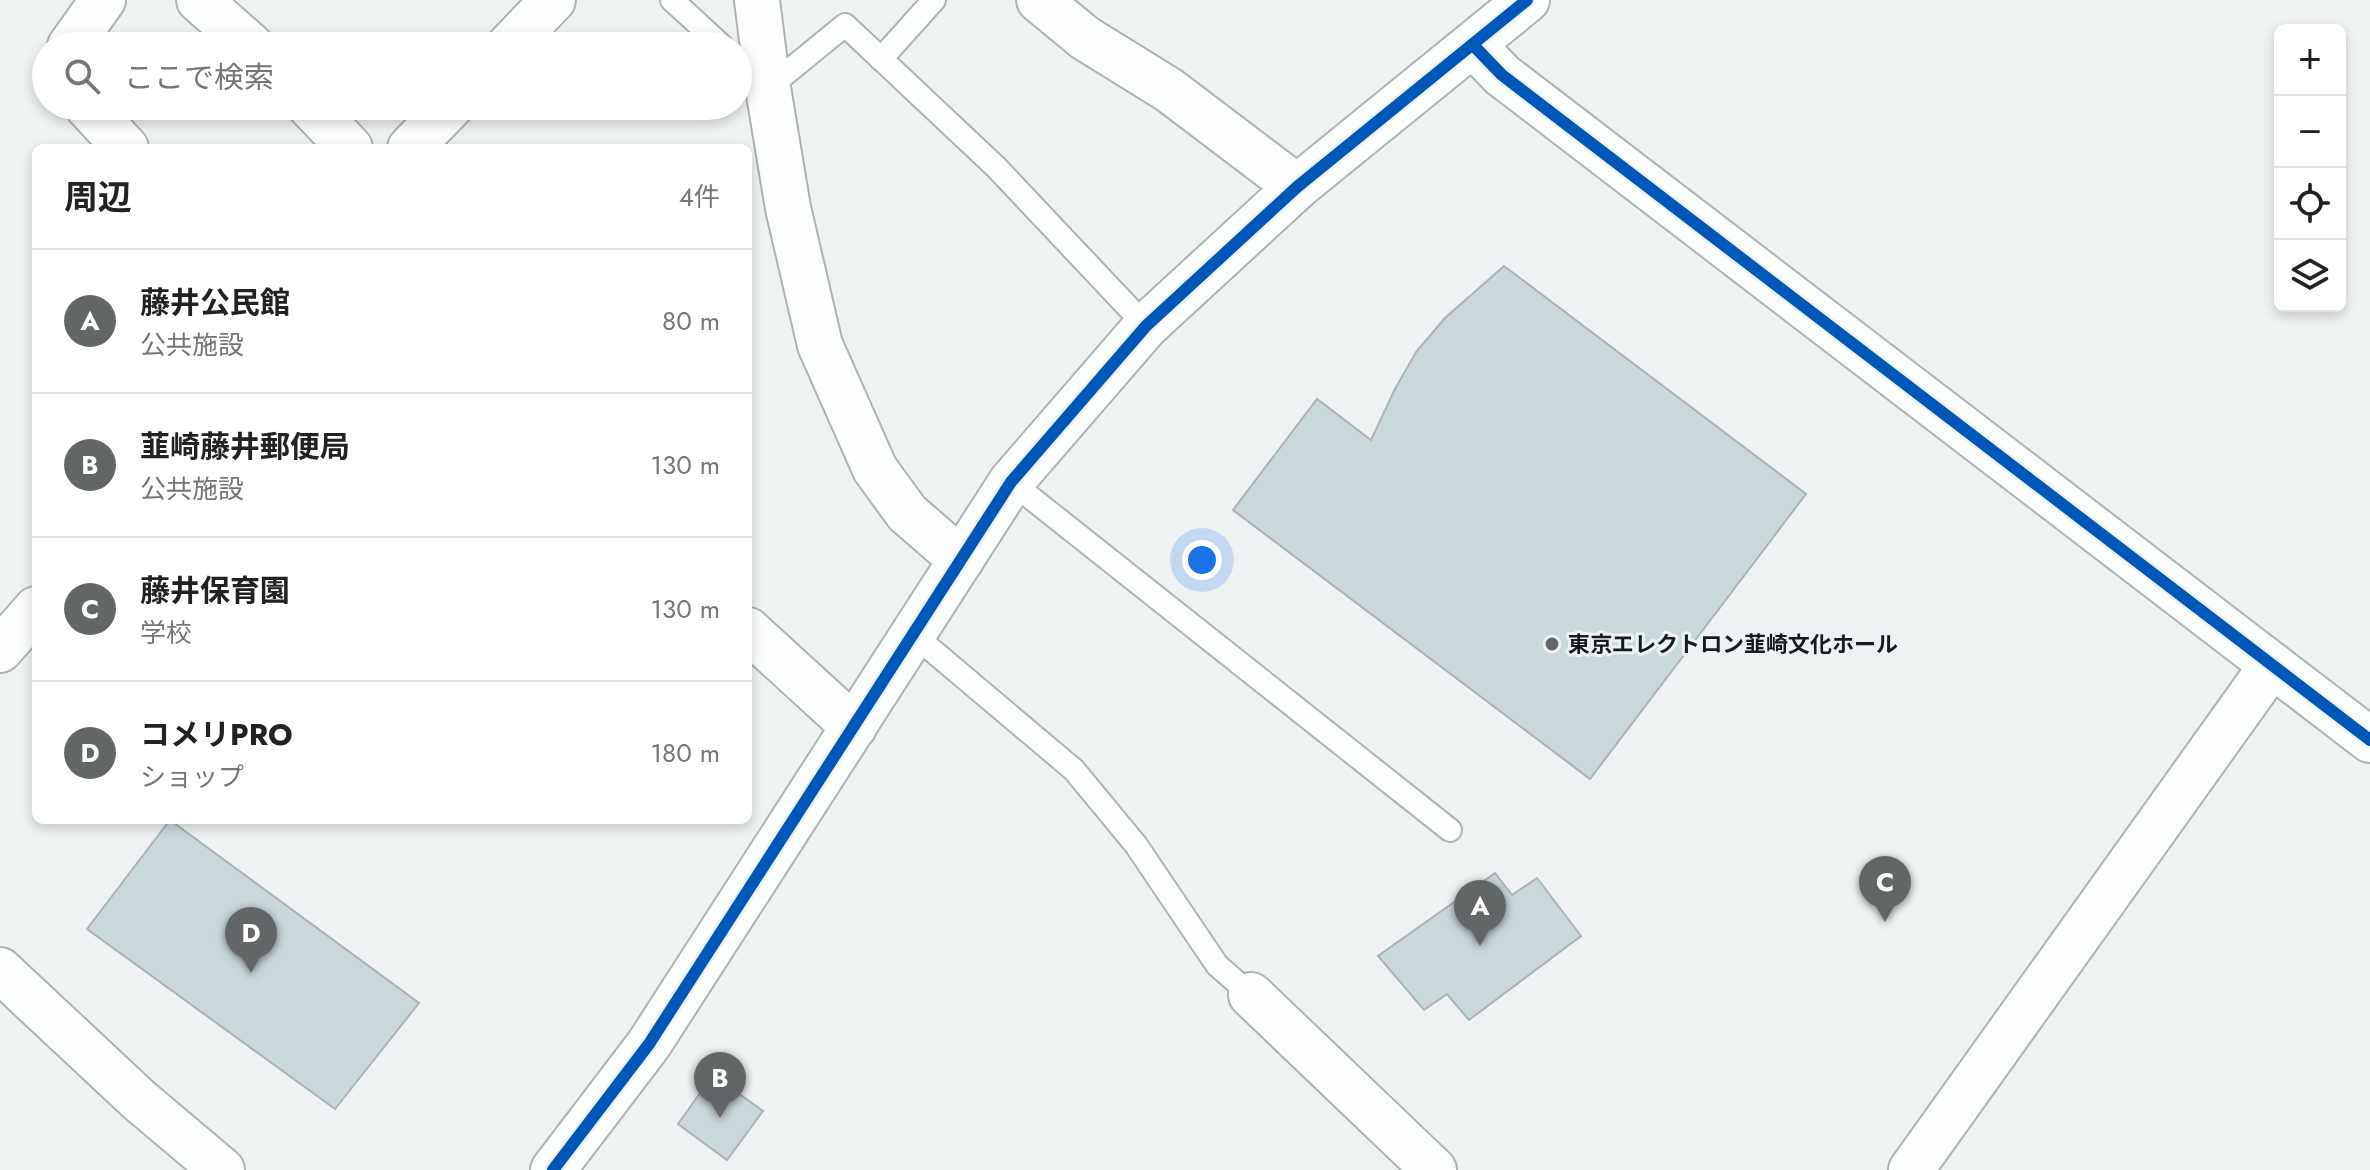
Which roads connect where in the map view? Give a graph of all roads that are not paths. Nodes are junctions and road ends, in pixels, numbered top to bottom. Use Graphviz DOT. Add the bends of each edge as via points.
graph roads {
  1 [pos="103,0"];
  2 [pos="199,0"];
  3 [pos="553,0"];
  4 [pos="672,0"];
  5 [pos="757,0"];
  6 [pos="934,0"];
  7 [pos="1527,0"];
  8 [pos="1062,7"];
  9 [pos="80,32"];
  10 [pos="235,32"];
  11 [pos="522,32"];
  12 [pos="707,32"];
  13 [pos="1473,45"];
  14 [pos="881,59"];
  15 [pos="753,74"];
  16 [pos="100,120"];
  17 [pos="323,120"];
  18 [pos="437,120"];
  19 [pos="122,144"];
  20 [pos="346,144"];
  21 [pos="414,144"];
  22 [pos="1297,187"];
  23 [pos="1146,326"];
  24 [pos="1011,482"];
  25 [pos="961,560"];
  26 [pos="32,614"];
  27 [pos="752,634"];
  28 [pos="914,635"];
  29 [pos="0,650"];
  30 [pos="2272,665"];
  31 [pos="854,727"];
  32 [pos="2370,740"];
  33 [pos="1450,830"];
  34 [pos="0,970"];
  35 [pos="1251,995"];
  36 [pos="222,1170"];
  37 [pos="553,1170"];
  38 [pos="1434,1170"];
  39 [pos="1911,1170"];
  1 -- 9 [label="street"];
  2 -- 10 [label="street"];
  3 -- 11 [label="street"];
  4 -- 12 [label="lane"];
  5 -- 15 [label="street"];
  6 -- 14 [label="lane"];
  7 -- 13 [label="street"];
  8 -- 22 [label="street" via="1085,38 1169,90"];
  13 -- 22 [label="street"];
  13 -- 30 [label="street" via="1502,75"];
  14 -- 15 [label="lane" via="845,25"];
  14 -- 23 [label="lane" via="996,167"];
  15 -- 25 [label="street" via="820,345 875,469 907,513"];
  16 -- 19 [label="street"];
  17 -- 20 [label="street"];
  18 -- 21 [label="street"];
  22 -- 23 [label="street"];
  23 -- 24 [label="street"];
  24 -- 25 [label="street"];
  24 -- 33 [label="lane"];
  25 -- 28 [label="street"];
  26 -- 29 [label="street"];
  27 -- 31 [label="street"];
  28 -- 31 [label="street"];
  28 -- 35 [label="lane" via="1074,770 1136,845 1217,965"];
  30 -- 32 [label="street"];
  30 -- 39 [label="street"];
  31 -- 37 [label="street" via="649,1044"];
  34 -- 36 [label="street"];
  35 -- 38 [label="street"];
}
